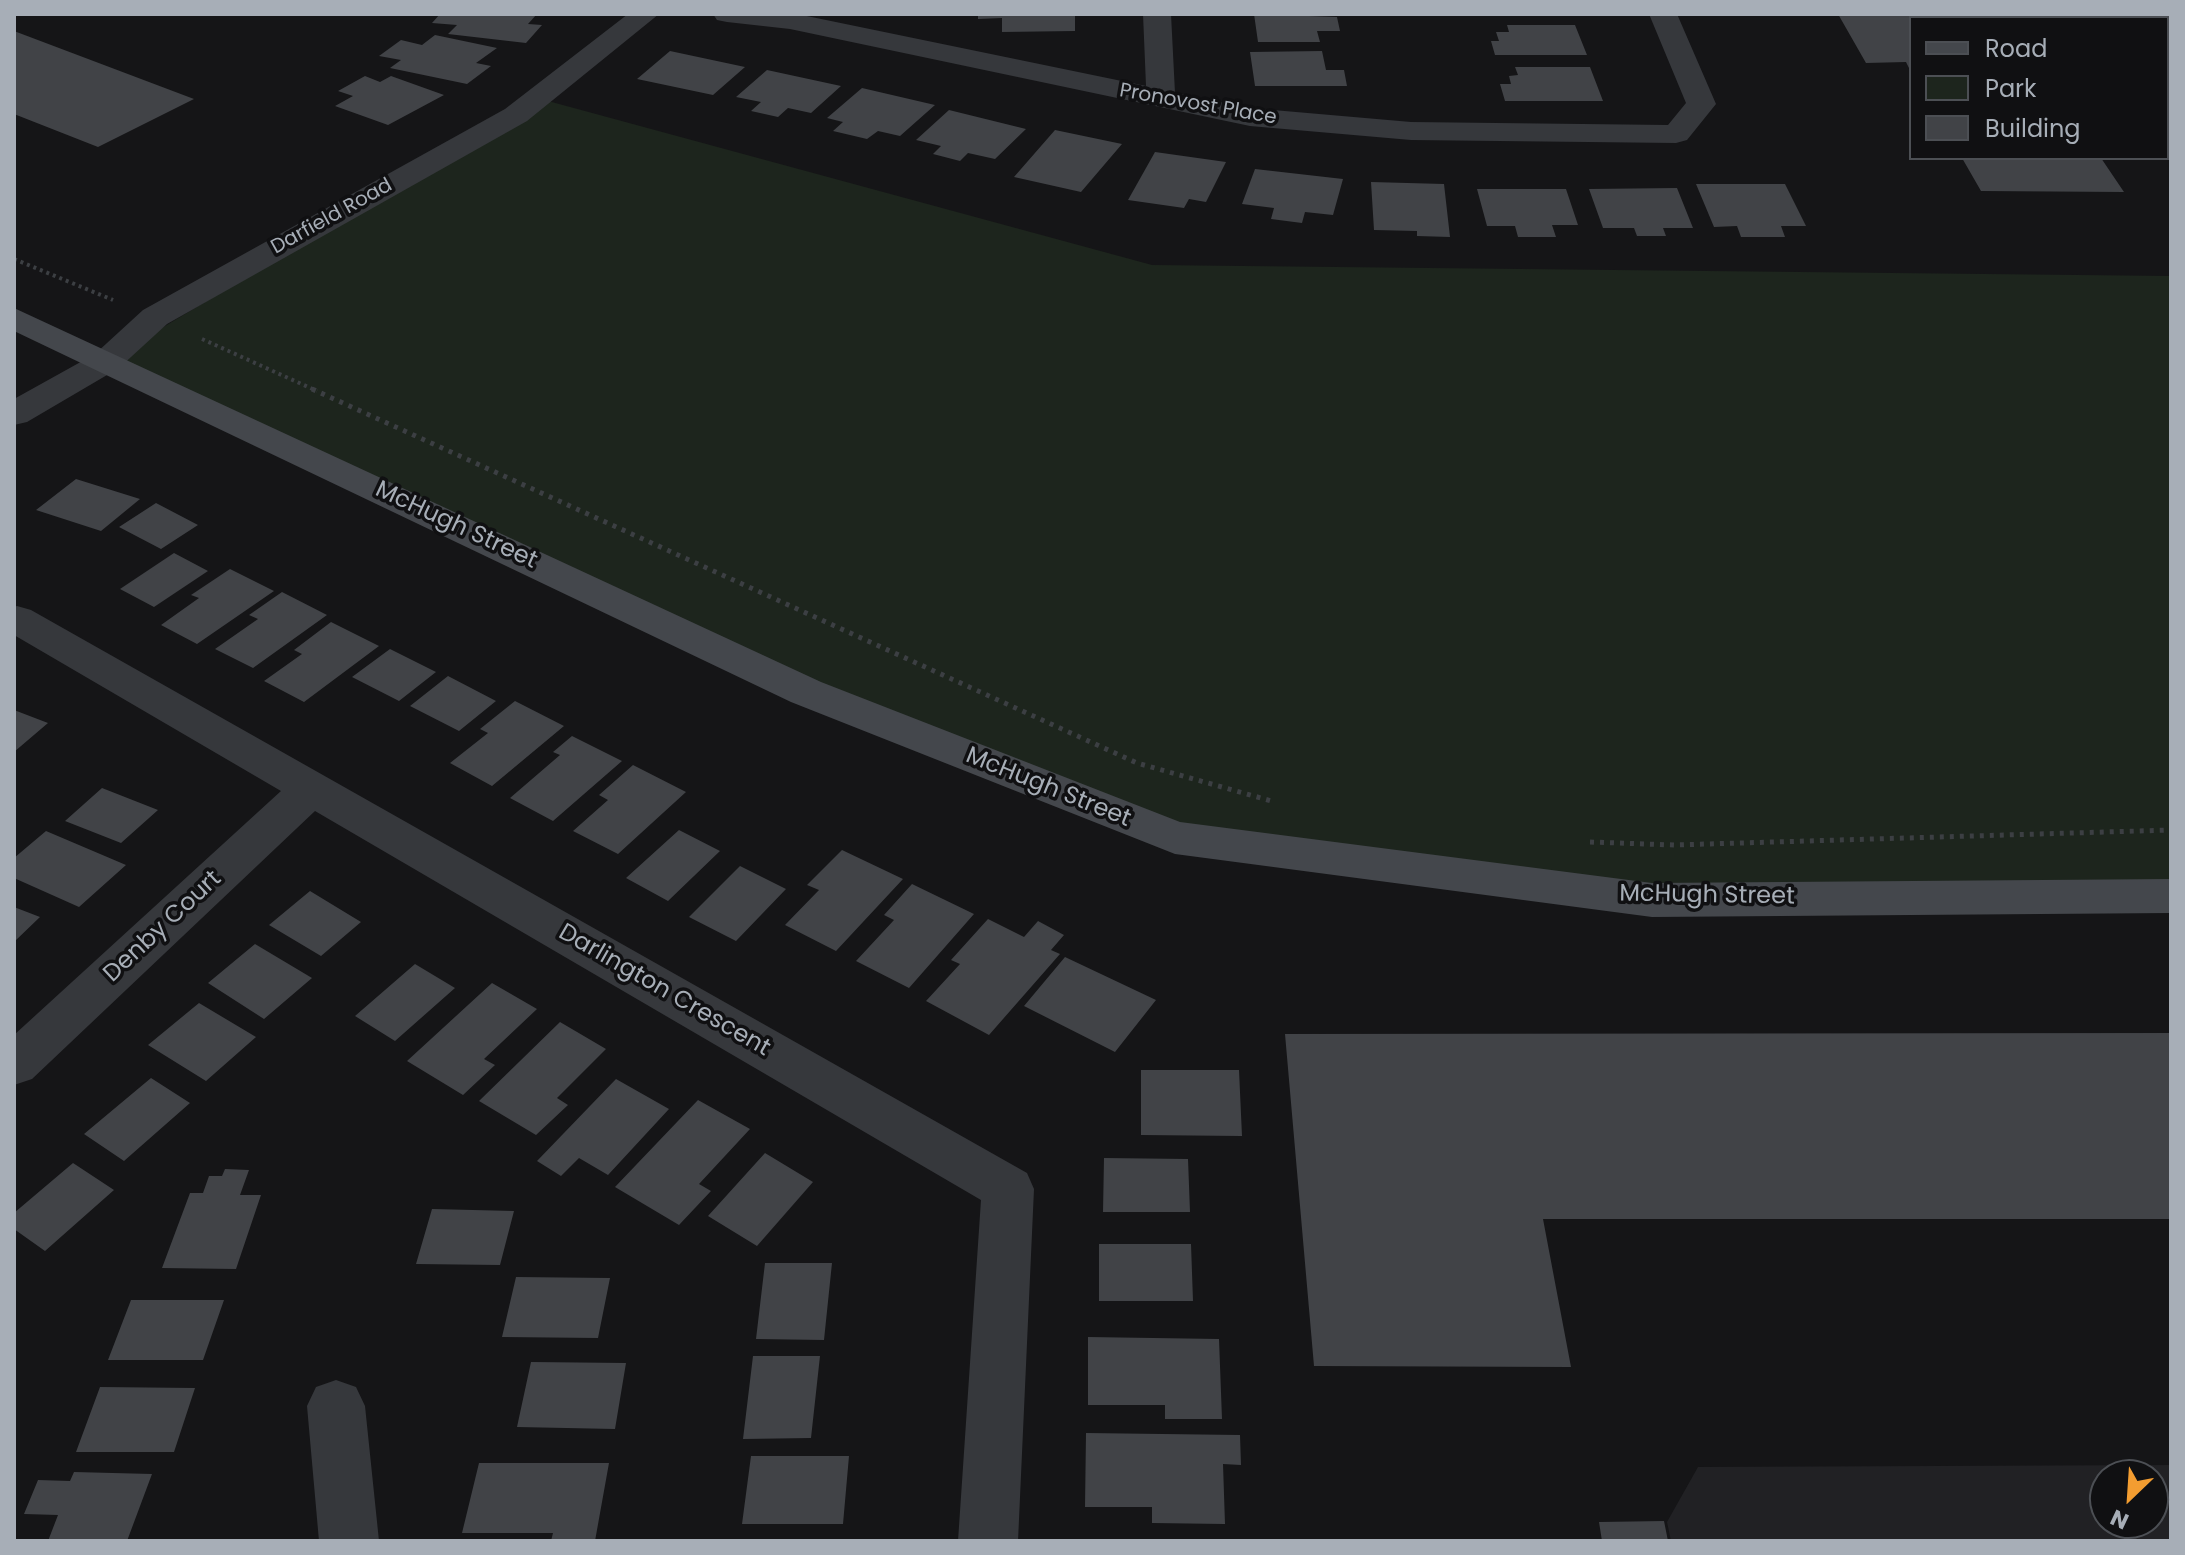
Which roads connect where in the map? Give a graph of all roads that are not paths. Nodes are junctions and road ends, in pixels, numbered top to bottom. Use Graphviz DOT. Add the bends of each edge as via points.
graph roads {
  1 [pos="645,14"];
  2 [pos="727,14"];
  3 [pos="1157,14"];
  4 [pos="1663,14"];
  5 [pos="1161,100"];
  6 [pos="14,318"];
  7 [pos="107,361"];
  8 [pos="14,414"];
  9 [pos="14,622"];
  10 [pos="312,788"];
  11 [pos="2171,896"];
  12 [pos="14,1065"];
  13 [pos="336,1406"];
  14 [pos="349,1541"];
  15 [pos="988,1541"];
  1 -- 7 [label="street, Darfield Road" via="516,115 155,317"];
  2 -- 5 [label="street, Pronovost Place" via="790,21"];
  3 -- 5 [label="street"];
  4 -- 5 [label="street, Pronovost Place" via="1701,104 1676,134 1411,131 1250,117"];
  6 -- 7 [label="main road, McHugh Street"];
  7 -- 8 [label="street, Darfield Road"];
  7 -- 11 [label="main road, McHugh Street" via="806,692 1175,838 1652,900"];
  9 -- 10 [label="street, Darlington Crescent" via="17,619"];
  10 -- 12 [label="street, Denby Court"];
  10 -- 15 [label="street, Darlington Crescent" via="1008,1189"];
  13 -- 14 [label="street"];
}
